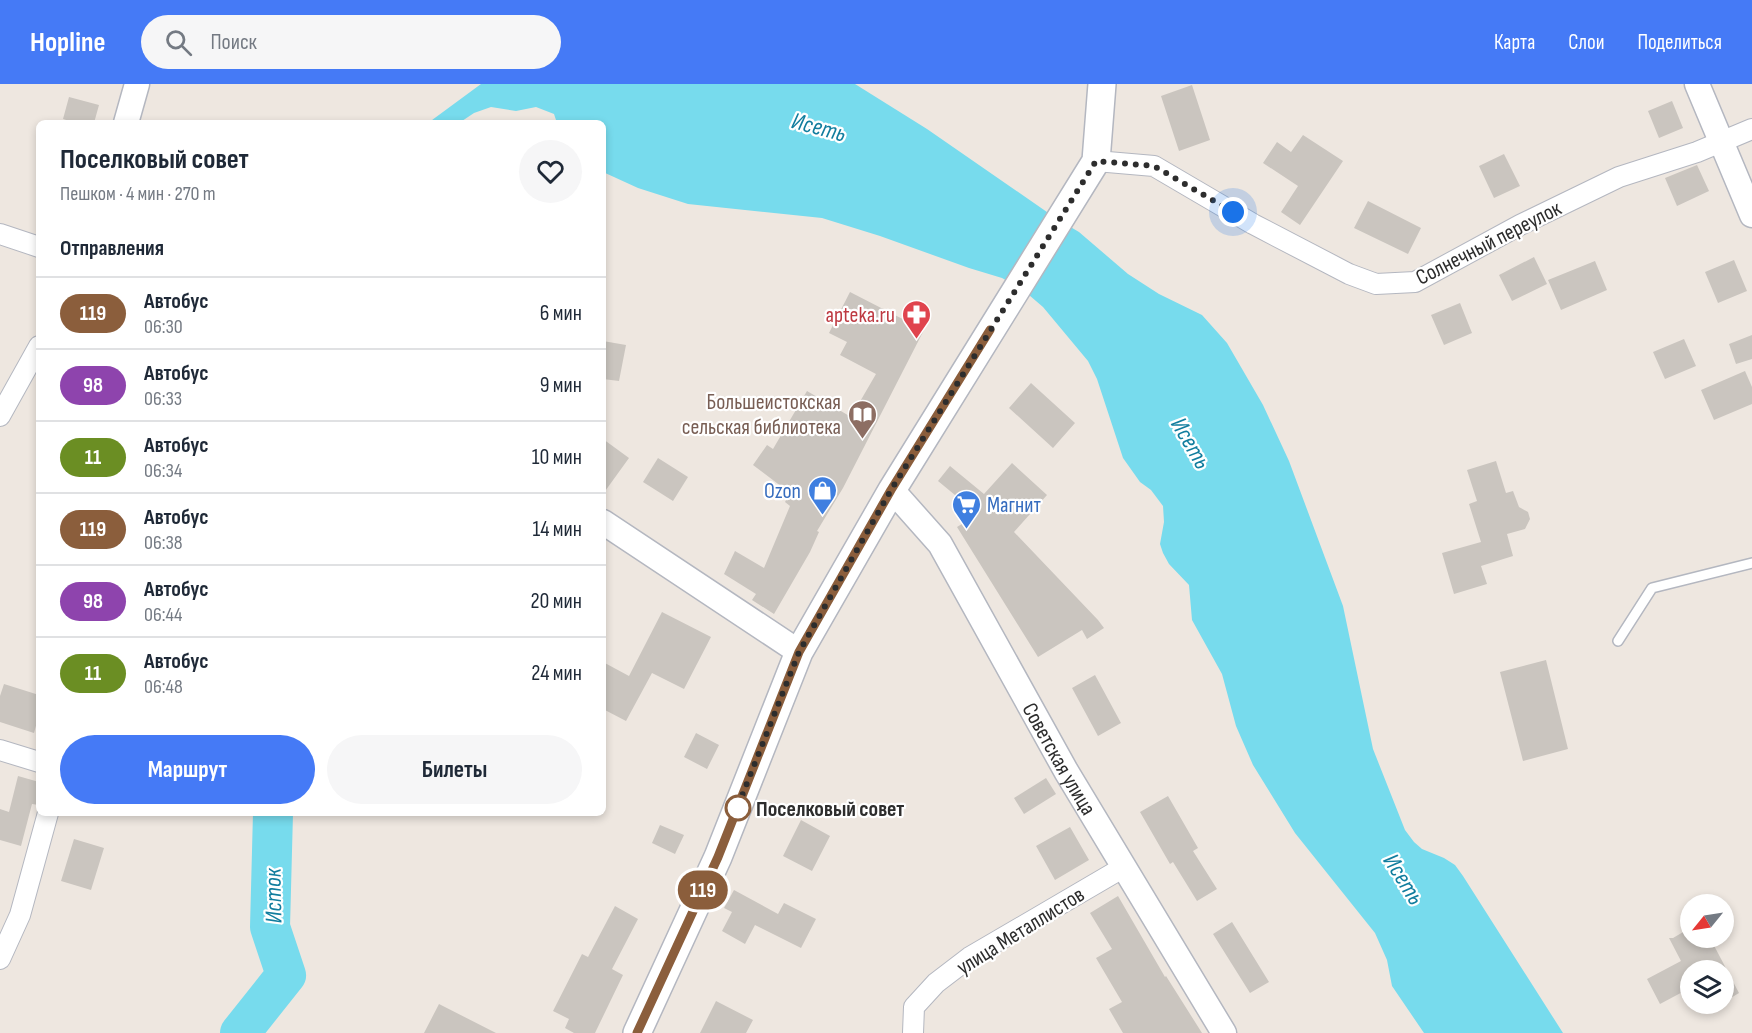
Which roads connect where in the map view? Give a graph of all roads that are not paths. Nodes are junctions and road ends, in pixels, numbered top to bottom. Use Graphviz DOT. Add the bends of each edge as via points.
graph roads {
  1 [pos="137,84"];
  2 [pos="1102,84"];
  3 [pos="1697,84"];
  4 [pos="127,120"];
  5 [pos="1752,129"];
  6 [pos="1720,142"];
  7 [pos="1090,171"];
  8 [pos="1752,216"];
  9 [pos="0,234"];
  10 [pos="36,246"];
  11 [pos="36,351"];
  12 [pos="0,416"];
  13 [pos="891,490"];
  14 [pos="606,524"];
  15 [pos="1752,562"];
  16 [pos="1618,641"];
  17 [pos="799,652"];
  18 [pos="0,750"];
  19 [pos="36,761"];
  20 [pos="47,816"];
  21 [pos="1124,867"];
  22 [pos="0,959"];
  23 [pos="637,1033"];
  24 [pos="913,1033"];
  25 [pos="1224,1033"];
  1 -- 4 [label="street"];
  2 -- 7 [label="main road"];
  3 -- 6 [label="street"];
  5 -- 6 [label="street, Солнечный переулок"];
  6 -- 7 [label="street, Солнечный переулок" via="1619,177 1415,282 1376,284 1253,224 1154,166"];
  6 -- 8 [label="street"];
  7 -- 13 [label="main road"];
  9 -- 10 [label="street"];
  11 -- 12 [label="street"];
  13 -- 17 [label="main road"];
  13 -- 21 [label="street, Советская улица" via="940,544"];
  14 -- 17 [label="street"];
  15 -- 16 [label="lane" via="1652,588"];
  17 -- 23 [label="main road" via="718,857"];
  18 -- 19 [label="street"];
  20 -- 22 [label="street" via="20,915"];
  21 -- 24 [label="street, улица Металлистов" via="970,957 936,983 915,1007"];
  21 -- 25 [label="street, Советская улица"];
}
